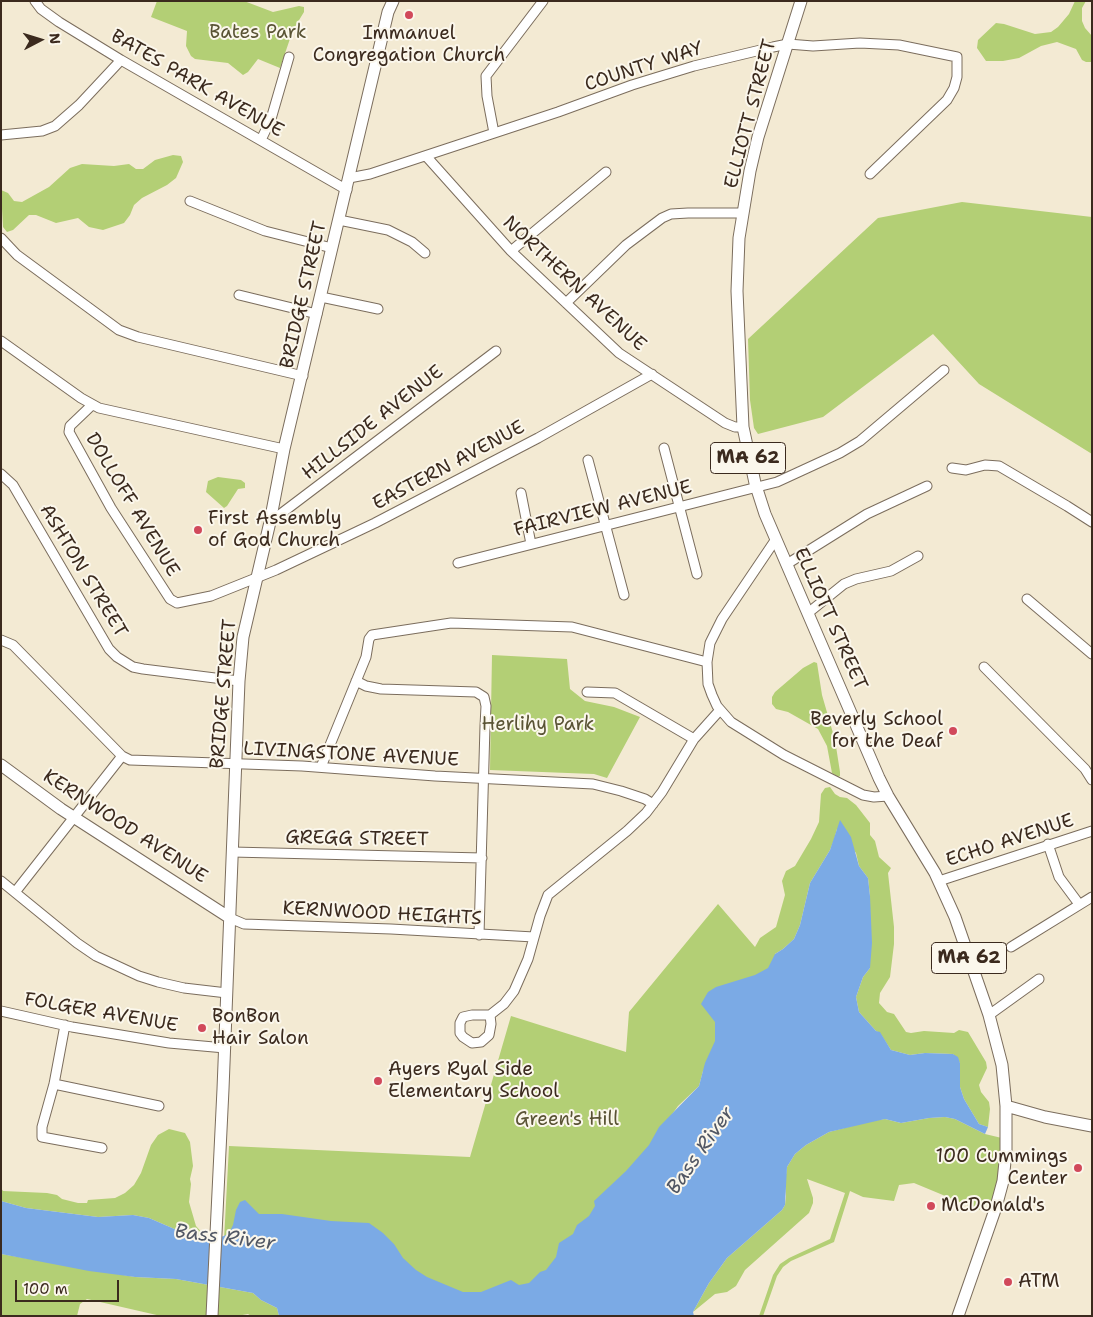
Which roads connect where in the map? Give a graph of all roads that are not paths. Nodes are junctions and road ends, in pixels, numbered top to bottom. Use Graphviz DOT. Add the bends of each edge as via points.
graph roads {
  1 [pos="35,1"];
  2 [pos="393,1"];
  3 [pos="543,1"];
  4 [pos="801,1"];
  5 [pos="788,44"];
  6 [pos="290,57"];
  7 [pos="121,60"];
  8 [pos="494,133"];
  9 [pos="1,135"];
  10 [pos="260,140"];
  11 [pos="426,156"];
  12 [pos="606,172"];
  13 [pos="870,174"];
  14 [pos="349,178"];
  15 [pos="346,190"];
  16 [pos="190,201"];
  17 [pos="743,213"];
  18 [pos="339,220"];
  19 [pos="1,238"];
  20 [pos="332,248"];
  21 [pos="512,251"];
  22 [pos="425,253"];
  23 [pos="239,295"];
  24 [pos="321,297"];
  25 [pos="566,303"];
  26 [pos="378,309"];
  27 [pos="317,314"];
  28 [pos="1,341"];
  29 [pos="496,350"];
  30 [pos="944,370"];
  31 [pos="652,374"];
  32 [pos="303,376"];
  33 [pos="92,405"];
  34 [pos="743,427"];
  35 [pos="664,448"];
  36 [pos="284,450"];
  37 [pos="588,460"];
  38 [pos="952,468"];
  39 [pos="1,474"];
  40 [pos="927,486"];
  41 [pos="756,489"];
  42 [pos="521,493"];
  43 [pos="679,506"];
  44 [pos="270,522"];
  45 [pos="1092,522"];
  46 [pos="605,525"];
  47 [pos="776,539"];
  48 [pos="531,544"];
  49 [pos="918,556"];
  50 [pos="458,563"];
  51 [pos="787,564"];
  52 [pos="697,574"];
  53 [pos="256,578"];
  54 [pos="624,595"];
  55 [pos="1028,599"];
  56 [pos="808,613"];
  57 [pos="1,640"];
  58 [pos="1092,654"];
  59 [pos="707,662"];
  60 [pos="984,667"];
  61 [pos="239,681"];
  62 [pos="356,681"];
  63 [pos="587,692"];
  64 [pos="720,710"];
  65 [pos="694,739"];
  66 [pos="122,756"];
  67 [pos="236,764"];
  68 [pos="1,765"];
  69 [pos="321,767"];
  70 [pos="484,779"];
  71 [pos="1092,780"];
  72 [pos="888,796"];
  73 [pos="653,804"];
  74 [pos="74,818"];
  75 [pos="1092,830"];
  76 [pos="1048,844"];
  77 [pos="232,852"];
  78 [pos="482,858"];
  79 [pos="1,881"];
  80 [pos="939,881"];
  81 [pos="16,891"];
  82 [pos="1092,897"];
  83 [pos="1080,904"];
  84 [pos="230,918"];
  85 [pos="479,935"];
  86 [pos="534,937"];
  87 [pos="1011,947"];
  88 [pos="1039,979"];
  89 [pos="227,993"];
  90 [pos="1,1010"];
  91 [pos="490,1015"];
  92 [pos="989,1016"];
  93 [pos="65,1025"];
  94 [pos="225,1048"];
  95 [pos="54,1084"];
  96 [pos="159,1106"];
  97 [pos="1006,1106"];
  98 [pos="1092,1126"];
  99 [pos="102,1148"];
  100 [pos="212,1316"];
  101 [pos="958,1316"];
  1 -- 7 [label="street, BATES PARK AVENUE" via="59,22"];
  2 -- 14 [label="main road, BRIDGE STREET"];
  3 -- 8 [label="street" via="486,76 486,96"];
  4 -- 5 [label="main road, ELLIOTT STREET / MA 62"];
  5 -- 8 [label="street, COUNTY WAY" via="632,85"];
  5 -- 13 [label="street, COUNTY WAY" via="899,45 957,57 957,77 947,100"];
  5 -- 17 [label="main road, ELLIOTT STREET / MA 62" via="758,137"];
  6 -- 10 [label="street" via="271,119"];
  7 -- 9 [label="street" via="55,126 42,131"];
  7 -- 10 [label="street, BATES PARK AVENUE"];
  8 -- 11 [label="street, COUNTY WAY"];
  10 -- 15 [label="street, BATES PARK AVENUE"];
  11 -- 14 [label="street, COUNTY WAY"];
  11 -- 21 [label="street, NORTHERN AVENUE"];
  12 -- 21 [label="street"];
  14 -- 15 [label="main road, BRIDGE STREET"];
  15 -- 18 [label="main road, BRIDGE STREET"];
  16 -- 20 [label="street" via="264,231"];
  17 -- 25 [label="street" via="671,214 662,218 626,245"];
  17 -- 34 [label="main road, ELLIOTT STREET / MA 62" via="737,272"];
  18 -- 20 [label="main road, BRIDGE STREET"];
  18 -- 22 [label="street" via="388,230"];
  19 -- 32 [label="street" via="17,255 119,330"];
  20 -- 24 [label="main road, BRIDGE STREET"];
  21 -- 25 [label="street, NORTHERN AVENUE"];
  23 -- 27 [label="street"];
  24 -- 26 [label="street"];
  24 -- 27 [label="main road, BRIDGE STREET"];
  25 -- 31 [label="street, NORTHERN AVENUE" via="619,353"];
  27 -- 32 [label="main road, BRIDGE STREET"];
  28 -- 33 [label="street"];
  29 -- 44 [label="street, HILLSIDE AVENUE"];
  30 -- 41 [label="street, FAIRVIEW AVENUE" via="860,441"];
  31 -- 34 [label="street, NORTHERN AVENUE" via="725,423"];
  31 -- 53 [label="street, EASTERN AVENUE" via="376,523"];
  32 -- 36 [label="main road, BRIDGE STREET"];
  33 -- 36 [label="street"];
  33 -- 53 [label="street, DOLLOFF AVENUE" via="70,426 70,432 111,508 170,599 177,603 211,596"];
  34 -- 41 [label="main road, ELLIOTT STREET / MA 62"];
  35 -- 43 [label="street"];
  36 -- 44 [label="main road, BRIDGE STREET"];
  37 -- 46 [label="street"];
  38 -- 45 [label="street" via="966,470 985,465 999,466"];
  39 -- 61 [label="street, ASHTON STREET" via="13,485 109,649 117,657 133,667"];
  40 -- 51 [label="street" via="867,514"];
  41 -- 43 [label="street, FAIRVIEW AVENUE"];
  41 -- 47 [label="main road, ELLIOTT STREET / MA 62"];
  42 -- 48 [label="street"];
  43 -- 46 [label="street, FAIRVIEW AVENUE"];
  43 -- 52 [label="street"];
  44 -- 53 [label="main road, BRIDGE STREET"];
  46 -- 48 [label="street, FAIRVIEW AVENUE"];
  46 -- 54 [label="street"];
  47 -- 51 [label="main road, ELLIOTT STREET / MA 62"];
  47 -- 59 [label="street" via="722,619 710,643"];
  48 -- 50 [label="street, FAIRVIEW AVENUE"];
  49 -- 56 [label="street" via="891,571 844,584"];
  51 -- 56 [label="main road, ELLIOTT STREET / MA 62"];
  53 -- 61 [label="main road, BRIDGE STREET" via="243,637"];
  55 -- 58 [label="street"];
  56 -- 72 [label="main road, ELLIOTT STREET / MA 62"];
  57 -- 66 [label="street" via="13,645"];
  59 -- 62 [label="street" via="572,627 451,623 372,635"];
  59 -- 64 [label="street" via="708,684"];
  60 -- 71 [label="street" via="1085,769"];
  61 -- 67 [label="main road, BRIDGE STREET"];
  62 -- 69 [label="street"];
  62 -- 70 [label="street" via="381,688 467,691 484,697"];
  63 -- 65 [label="street" via="615,694"];
  64 -- 65 [label="street"];
  64 -- 72 [label="street" via="731,722 803,766 863,795"];
  65 -- 73 [label="street"];
  66 -- 67 [label="street, LIVINGSTONE AVENUE" via="130,760"];
  66 -- 74 [label="street"];
  67 -- 69 [label="street, LIVINGSTONE AVENUE"];
  67 -- 77 [label="main road, BRIDGE STREET"];
  68 -- 74 [label="main road, KERNWOOD AVENUE"];
  69 -- 70 [label="street, LIVINGSTONE AVENUE"];
  70 -- 73 [label="street, LIVINGSTONE AVENUE" via="592,784"];
  70 -- 78 [label="street"];
  72 -- 80 [label="main road, ELLIOTT STREET / MA 62"];
  73 -- 86 [label="street" via="627,831 548,895"];
  74 -- 81 [label="street"];
  74 -- 84 [label="main road, KERNWOOD AVENUE"];
  75 -- 76 [label="street, ECHO AVENUE"];
  76 -- 80 [label="street, ECHO AVENUE"];
  76 -- 83 [label="street" via="1059,877"];
  77 -- 78 [label="street, GREGG STREET"];
  77 -- 84 [label="main road, BRIDGE STREET"];
  78 -- 85 [label="street"];
  79 -- 81 [label="street"];
  80 -- 92 [label="main road, ELLIOTT STREET / MA 62" via="955,917"];
  81 -- 89 [label="street" via="78,943 114,965 158,982"];
  82 -- 83 [label="street"];
  83 -- 87 [label="street"];
  84 -- 85 [label="street, KERNWOOD HEIGHTS" via="244,924"];
  84 -- 89 [label="main road, BRIDGE STREET"];
  85 -- 86 [label="street, KERNWOOD HEIGHTS"];
  86 -- 91 [label="street" via="514,991"];
  88 -- 92 [label="street"];
  89 -- 94 [label="main road, BRIDGE STREET"];
  90 -- 93 [label="street, FOLGER AVENUE"];
  92 -- 97 [label="main road, ELLIOTT STREET / MA 62" via="1002,1065"];
  93 -- 94 [label="street, FOLGER AVENUE" via="169,1043"];
  93 -- 95 [label="street"];
  94 -- 100 [label="main road, BRIDGE STREET"];
  95 -- 96 [label="street"];
  95 -- 99 [label="street" via="42,1137"];
  97 -- 98 [label="main road"];
  97 -- 101 [label="main road, ELLIOTT STREET / MA 62" via="1006,1152 1000,1196"];
}
